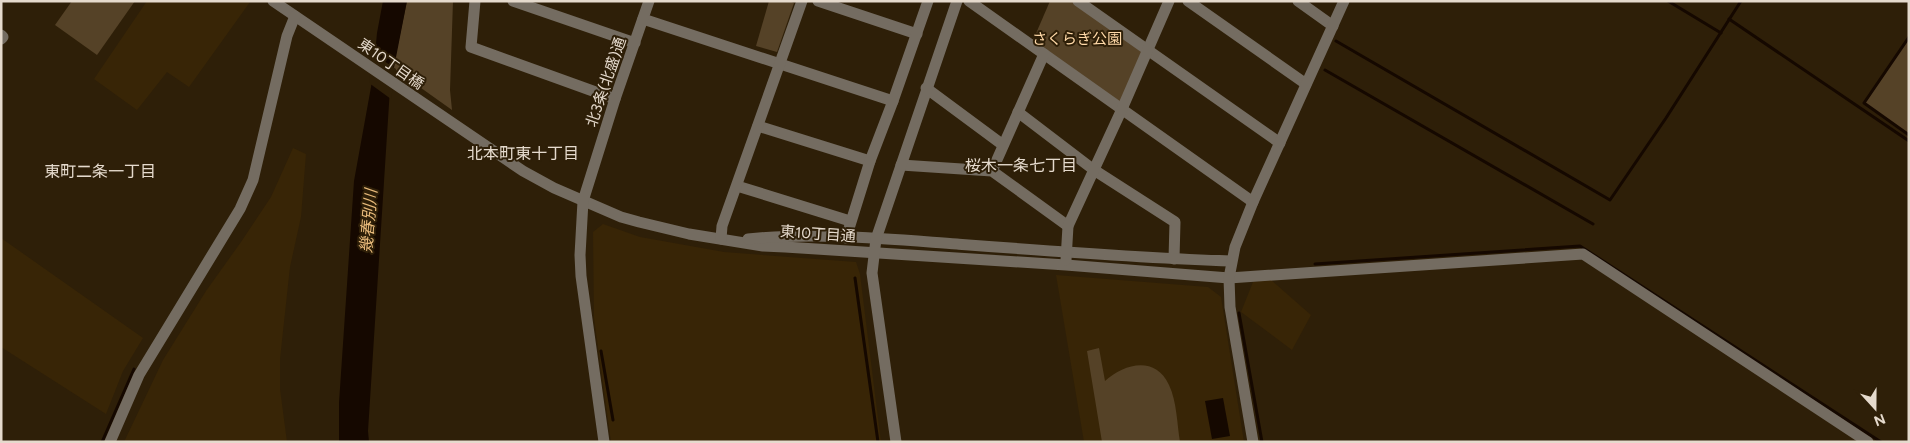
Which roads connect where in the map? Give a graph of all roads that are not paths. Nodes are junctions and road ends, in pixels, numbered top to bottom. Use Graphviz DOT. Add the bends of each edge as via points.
graph roads {
  1 [pos="273,1"];
  2 [pos="475,1"];
  3 [pos="513,1"];
  4 [pos="649,1"];
  5 [pos="802,1"];
  6 [pos="818,1"];
  7 [pos="928,1"];
  8 [pos="957,1"];
  9 [pos="969,1"];
  10 [pos="1078,1"];
  11 [pos="1169,1"];
  12 [pos="1188,1"];
  13 [pos="1298,1"];
  14 [pos="1344,1"];
  15 [pos="296,16"];
  16 [pos="643,19"];
  17 [pos="1333,26"];
  18 [pos="917,34"];
  19 [pos="635,43"];
  20 [pos="1148,51"];
  21 [pos="1044,54"];
  22 [pos="780,64"];
  23 [pos="1306,84"];
  24 [pos="926,88"];
  25 [pos="615,99"];
  26 [pos="893,101"];
  27 [pos="1122,109"];
  28 [pos="435,112"];
  29 [pos="1018,112"];
  30 [pos="758,126"];
  31 [pos="1280,143"];
  32 [pos="1003,145"];
  33 [pos="870,162"];
  34 [pos="901,165"];
  35 [pos="1094,170"];
  36 [pos="992,171"];
  37 [pos="737,186"];
  38 [pos="583,201"];
  39 [pos="1253,202"];
  40 [pos="850,220"];
  41 [pos="1068,226"];
  42 [pos="846,238"];
  43 [pos="876,238"];
  44 [pos="720,239"];
  45 [pos="734,241"];
  46 [pos="1067,252"];
  47 [pos="873,253"];
  48 [pos="1174,259"];
  49 [pos="1231,261"];
  50 [pos="1066,265"];
  51 [pos="1229,278"];
  52 [pos="110,442"];
  53 [pos="604,442"];
  54 [pos="896,442"];
  55 [pos="1253,442"];
  56 [pos="1868,442"];
  1 -- 15 [label="street"];
  2 -- 25 [label="street" via="471,47"];
  3 -- 19 [label="street"];
  4 -- 16 [label="street, 北3条(北盛)通"];
  5 -- 22 [label="street"];
  6 -- 18 [label="street"];
  7 -- 18 [label="street"];
  8 -- 24 [label="street"];
  9 -- 21 [label="street"];
  10 -- 20 [label="street"];
  11 -- 20 [label="street"];
  12 -- 23 [label="street"];
  13 -- 17 [label="street"];
  14 -- 17 [label="street"];
  15 -- 28 [label="street, 東10丁目橋"];
  15 -- 52 [label="street" via="287,36 253,180 240,209 139,375"];
  16 -- 19 [label="street, 北3条(北盛)通"];
  16 -- 22 [label="street"];
  17 -- 23 [label="street"];
  18 -- 26 [label="street"];
  19 -- 25 [label="street, 北3条(北盛)通"];
  20 -- 27 [label="street"];
  20 -- 31 [label="street"];
  21 -- 27 [label="street"];
  21 -- 29 [label="street"];
  22 -- 26 [label="street"];
  22 -- 30 [label="street"];
  23 -- 31 [label="street"];
  24 -- 32 [label="street"];
  24 -- 34 [label="street"];
  25 -- 38 [label="street, 北3条(北盛)通"];
  26 -- 33 [label="street"];
  27 -- 35 [label="street"];
  27 -- 39 [label="street"];
  28 -- 38 [label="street, 東10丁目通" via="522,171"];
  29 -- 32 [label="street"];
  29 -- 35 [label="street"];
  30 -- 33 [label="street"];
  30 -- 37 [label="street"];
  31 -- 39 [label="street"];
  32 -- 36 [label="street"];
  33 -- 40 [label="street"];
  34 -- 36 [label="street"];
  34 -- 43 [label="street"];
  35 -- 41 [label="street"];
  35 -- 48 [label="street" via="1175,222"];
  36 -- 41 [label="street"];
  37 -- 40 [label="street"];
  37 -- 44 [label="street"];
  38 -- 44 [label="street, 東10丁目通" via="639,222"];
  38 -- 53 [label="street, 北3条(北盛)通" via="581,276"];
  39 -- 49 [label="street"];
  40 -- 42 [label="street"];
  41 -- 46 [label="street"];
  42 -- 43 [label="street"];
  42 -- 45 [label="street" via="789,236"];
  43 -- 46 [label="street"];
  43 -- 47 [label="street"];
  44 -- 45 [label="street, 東10丁目通"];
  45 -- 47 [label="street, 東10丁目通"];
  46 -- 48 [label="street"];
  46 -- 50 [label="street"];
  47 -- 50 [label="street, 東10丁目通"];
  47 -- 54 [label="street" via="872,273"];
  48 -- 49 [label="street"];
  49 -- 51 [label="street"];
  50 -- 51 [label="street, 東10丁目通"];
  51 -- 55 [label="street" via="1230,307"];
  51 -- 56 [label="street, 東10丁目通" via="1583,254"];
}
